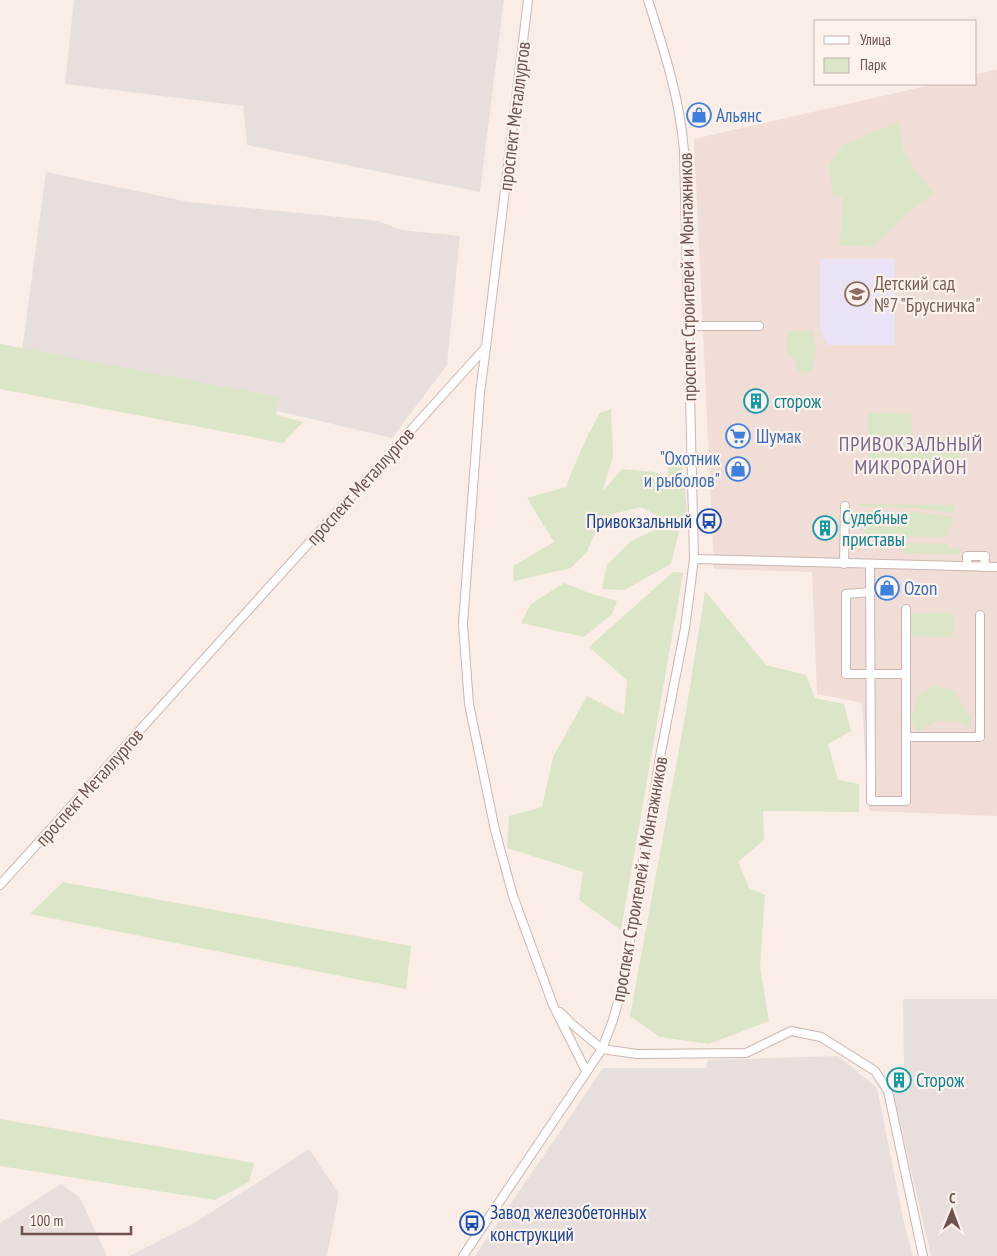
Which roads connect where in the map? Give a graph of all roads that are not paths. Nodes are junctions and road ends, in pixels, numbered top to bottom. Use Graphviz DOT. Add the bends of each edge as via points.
graph roads {
  1 [pos="528,0"];
  2 [pos="648,0"];
  3 [pos="688,326"];
  4 [pos="759,326"];
  5 [pos="486,346"];
  6 [pos="845,506"];
  7 [pos="694,559"];
  8 [pos="844,564"];
  9 [pos="870,564"];
  10 [pos="997,567"];
  11 [pos="871,592"];
  12 [pos="906,609"];
  13 [pos="980,615"];
  14 [pos="871,674"];
  15 [pos="906,674"];
  16 [pos="906,737"];
  17 [pos="0,885"];
  18 [pos="553,1005"];
  19 [pos="602,1048"];
  20 [pos="586,1071"];
  21 [pos="463,1256"];
  22 [pos="923,1256"];
  1 -- 5 [label="street, проспект Металлургов"];
  2 -- 3 [label="street, проспект Строителей и Монтажников" via="681,118"];
  3 -- 4 [label="street"];
  3 -- 7 [label="street, проспект Строителей и Монтажников"];
  5 -- 17 [label="street, проспект Металлургов"];
  5 -- 18 [label="street" via="463,624 469,704 512,896"];
  6 -- 8 [label="street"];
  7 -- 8 [label="street"];
  7 -- 19 [label="street, проспект Строителей и Монтажников" via="623,984"];
  8 -- 9 [label="street"];
  9 -- 10 [label="street"];
  9 -- 11 [label="street"];
  11 -- 14 [label="street"];
  11 -- 14 [label="street" via="846,594 846,674"];
  12 -- 15 [label="street"];
  13 -- 16 [label="street" via="980,737"];
  14 -- 15 [label="street"];
  14 -- 16 [label="street" via="871,801 906,801"];
  15 -- 16 [label="street"];
  18 -- 19 [label="street"];
  18 -- 20 [label="street"];
  19 -- 20 [label="street, проспект Строителей и Монтажников"];
  19 -- 22 [label="street" via="637,1054 746,1053 791,1031 821,1037 841,1048 876,1071 888,1091"];
  20 -- 21 [label="street, проспект Строителей и Монтажников"];
}
